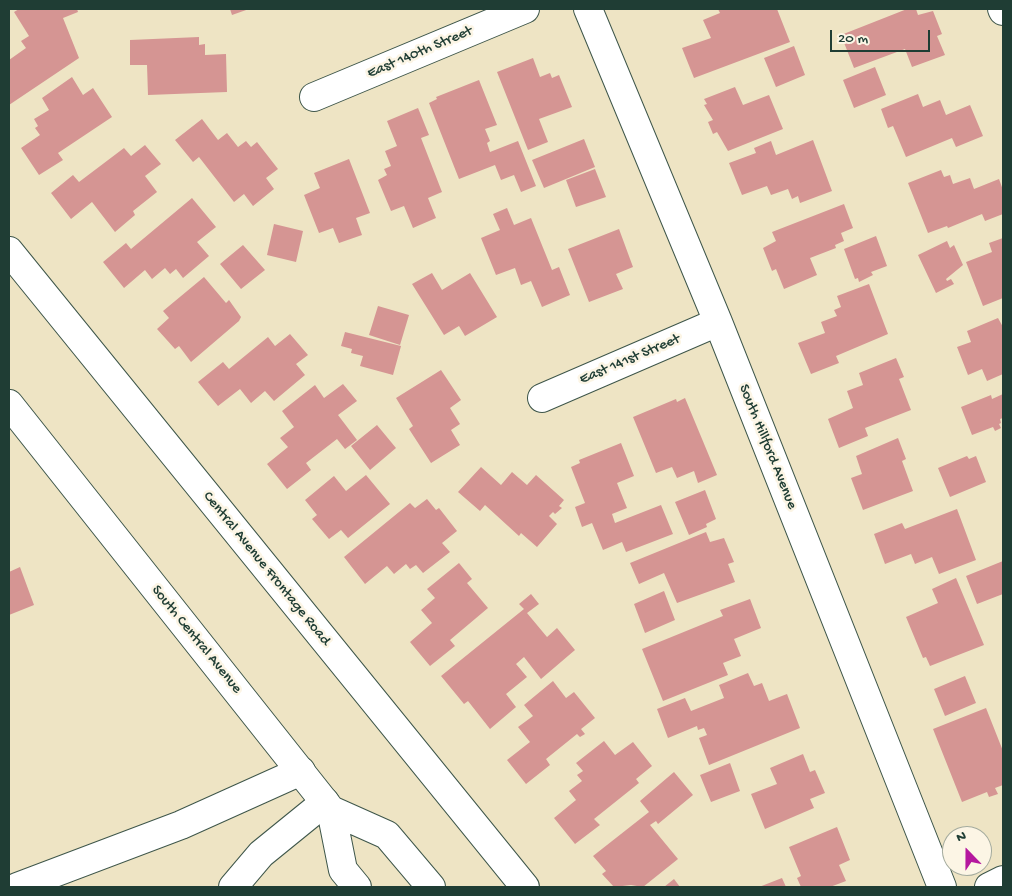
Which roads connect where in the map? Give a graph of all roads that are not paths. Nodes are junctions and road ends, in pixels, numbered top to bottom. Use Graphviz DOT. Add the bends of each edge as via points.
graph roads {
  1 [pos="526,9"];
  2 [pos="588,9"];
  3 [pos="314,97"];
  4 [pos="9,250"];
  5 [pos="718,322"];
  6 [pos="542,398"];
  7 [pos="9,404"];
  8 [pos="301,771"];
  9 [pos="328,806"];
  10 [pos="1003,880"];
  11 [pos="17,887"];
  12 [pos="232,887"];
  13 [pos="357,887"];
  14 [pos="431,887"];
  15 [pos="525,887"];
  16 [pos="942,887"];
  17 [pos="989,887"];
  1 -- 3 [label="street, East 140th Street"];
  2 -- 5 [label="street, South Hillford Avenue"];
  4 -- 15 [label="street, Central Avenue Frontage Road"];
  5 -- 6 [label="street, East 141st Street"];
  5 -- 16 [label="street, South Hillford Avenue"];
  7 -- 8 [label="street, South Central Avenue"];
  8 -- 9 [label="street, South Central Avenue"];
  8 -- 11 [label="street" via="181,825"];
  9 -- 12 [label="street" via="261,854"];
  9 -- 13 [label="street, South Central Avenue" via="343,870"];
  9 -- 14 [label="street" via="387,835"];
  10 -- 17 [label="street"];
}
